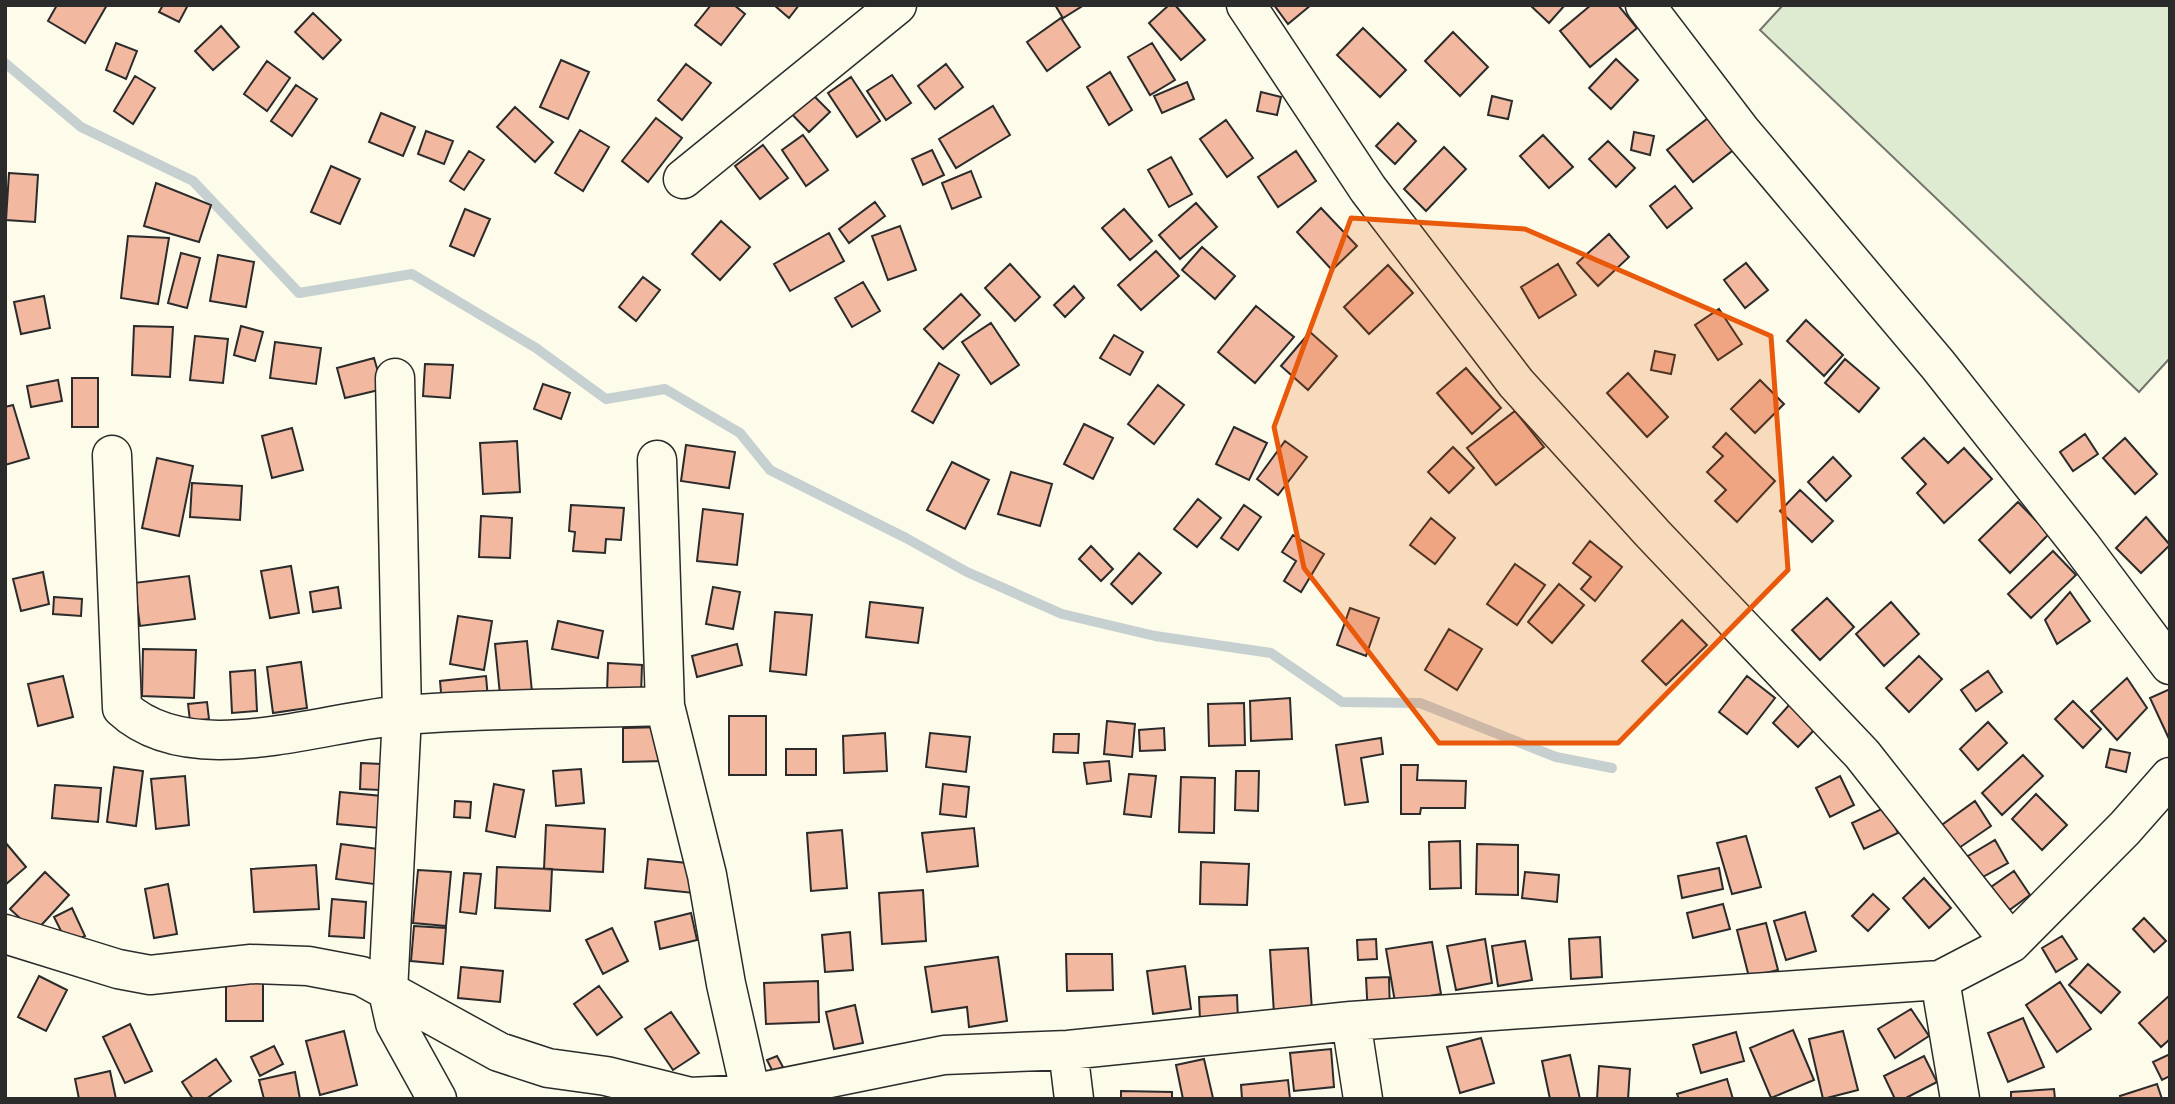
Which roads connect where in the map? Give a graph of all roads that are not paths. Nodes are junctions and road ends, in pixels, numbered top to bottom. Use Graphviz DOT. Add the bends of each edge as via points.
graph roads {
  1 [pos="897,5"];
  2 [pos="1246,5"];
  3 [pos="1645,5"];
  4 [pos="683,179"];
  5 [pos="395,378"];
  6 [pos="112,455"];
  7 [pos="657,460"];
  8 [pos="2170,665"];
  9 [pos="665,706"];
  10 [pos="402,715"];
  11 [pos="2170,777"];
  12 [pos="5,934"];
  13 [pos="2011,943"];
  14 [pos="1940,980"];
  15 [pos="388,992"];
  16 [pos="1351,1021"];
  17 [pos="1068,1050"];
  18 [pos="751,1096"];
  19 [pos="437,1099"];
  20 [pos="1074,1099"];
  21 [pos="1363,1099"];
  22 [pos="1960,1099"];
  1 -- 4 [label="street"];
  2 -- 13 [label="street" via="1368,190 1516,383 1862,754"];
  3 -- 8 [label="street" via="1741,131 1955,386"];
  5 -- 10 [label="street"];
  6 -- 10 [label="street" via="122,708 138,723 180,737 231,738 284,736"];
  7 -- 9 [label="street"];
  9 -- 10 [label="street"];
  9 -- 18 [label="street" via="707,875"];
  10 -- 15 [label="street"];
  11 -- 13 [label="street"];
  12 -- 15 [label="street" via="150,975 223,965 308,967 361,976"];
  13 -- 14 [label="street"];
  14 -- 16 [label="street"];
  14 -- 22 [label="street"];
  15 -- 18 [label="street" via="499,1052 548,1068 606,1076 690,1097"];
  15 -- 19 [label="street" via="395,1023"];
  16 -- 17 [label="street"];
  16 -- 21 [label="street"];
  17 -- 18 [label="street" via="944,1055"];
  17 -- 20 [label="street"];
}
